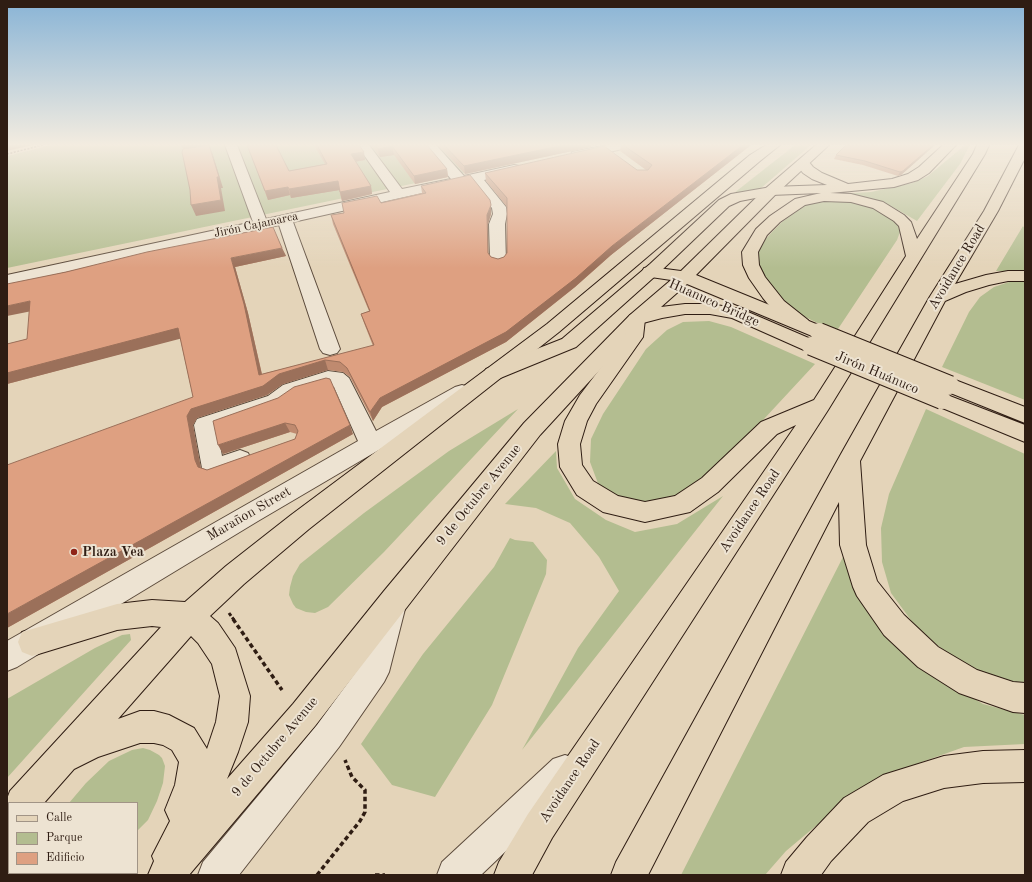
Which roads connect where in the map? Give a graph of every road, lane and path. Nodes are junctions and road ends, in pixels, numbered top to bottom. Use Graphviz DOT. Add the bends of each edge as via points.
graph roads {
  1 [pos="246,186"];
  2 [pos="392,186"];
  3 [pos="434,186"];
  4 [pos="475,186"];
  5 [pos="729,186"];
  6 [pos="777,186"];
  7 [pos="845,186"];
  8 [pos="867,186"];
  9 [pos="959,186"];
  10 [pos="1004,186"];
  11 [pos="851,188"];
  12 [pos="771,191"];
  13 [pos="398,194"];
  14 [pos="714,203"];
  15 [pos="285,219"];
  16 [pos="261,224"];
  17 [pos="914,256"];
  18 [pos="498,262"];
  19 [pos="650,272"];
  20 [pos="1025,276"];
  21 [pos="7,280"];
  22 [pos="679,282"];
  23 [pos="938,298"];
  24 [pos="735,314"];
  25 [pos="636,318"];
  26 [pos="811,334"];
  27 [pos="330,349"];
  28 [pos="493,374"];
  29 [pos="946,393"];
  30 [pos="821,405"];
  31 [pos="1025,415"];
  32 [pos="1025,434"];
  33 [pos="371,444"];
  34 [pos="262,451"];
  35 [pos="849,460"];
  36 [pos="394,600"];
  37 [pos="226,608"];
  38 [pos="190,616"];
  39 [pos="32,642"];
  40 [pos="7,657"];
  41 [pos="282,690"];
  42 [pos="1025,698"];
  43 [pos="597,741"];
  44 [pos="344,758"];
  45 [pos="61,759"];
  46 [pos="1025,766"];
  47 [pos="23,802"];
  48 [pos="159,875"];
  49 [pos="166,875"];
  50 [pos="216,875"];
  51 [pos="317,875"];
  52 [pos="375,875"];
  53 [pos="385,875"];
  54 [pos="455,875"];
  55 [pos="512,875"];
  56 [pos="629,875"];
  57 [pos="799,875"];
  1 -- 16 [label="street"];
  2 -- 13 [label="street"];
  3 -- 13 [label="street, Jirón Cajamarca"];
  4 -- 18 [label="street" via="498,207"];
  5 -- 14 [label="main road"];
  6 -- 12 [label="main road, 9 de Octubre Avenue"];
  7 -- 11 [label="main road"];
  8 -- 11 [label="main road"];
  9 -- 17 [label="main road, Avoidance Road"];
  10 -- 23 [label="main road, Avoidance Road"];
  11 -- 12 [label="main road"];
  12 -- 14 [label="main road" via="751,193 724,203"];
  12 -- 22 [label="main road, 9 de Octubre Avenue"];
  13 -- 15 [label="street, Jirón Cajamarca"];
  14 -- 19 [label="main road"];
  14 -- 28 [label="main road"];
  15 -- 16 [label="street, Jirón Cajamarca"];
  15 -- 27 [label="street"];
  16 -- 21 [label="street, Jirón Cajamarca"];
  17 -- 26 [label="main road" via="906,225 878,205 851,198 811,199 800,202 775,219 754,243 750,252 751,265 757,278 778,305"];
  17 -- 30 [label="main road, Avoidance Road"];
  19 -- 22 [label="main road, Huanuco Bridge"];
  19 -- 28 [label="main road" via="569,343"];
  20 -- 23 [label="main road" via="986,280"];
  22 -- 24 [label="main road, Huanuco Bridge"];
  22 -- 25 [label="main road, 9 de Octubre Avenue"];
  22 -- 26 [label="main road, Huanuco Bridge"];
  23 -- 35 [label="main road, Avoidance Road"];
  24 -- 25 [label="main road" via="710,309 684,309"];
  24 -- 26 [label="main road, Huanuco Bridge"];
  25 -- 30 [label="main road" via="634,337 587,400 576,421 569,444 572,467 585,488 612,505 645,512 681,504 710,486 769,428"];
  25 -- 36 [label="main road, 9 de Octubre Avenue" via="532,429"];
  26 -- 29 [label="main road, Jirón Huánuco, bridge"];
  28 -- 33 [label="street, Marañon Street"];
  28 -- 38 [label="main road" via="257,556"];
  29 -- 31 [label="main road"];
  29 -- 32 [label="main road"];
  30 -- 43 [label="main road, Avoidance Road"];
  33 -- 34 [label="street" via="342,382 336,378 328,378 290,390 275,401 205,425 213,468"];
  33 -- 39 [label="street, Marañon Street"];
  35 -- 42 [label="main road" via="853,545 866,587 894,625 928,657 970,682 1013,697"];
  35 -- 56 [label="main road, Avoidance Road"];
  36 -- 49 [label="main road, 9 de Octubre Avenue" via="304,715"];
  36 -- 50 [label="street" via="374,672 328,736"];
  37 -- 41 [label="path"];
  38 -- 39 [label="main road" via="152,613 117,617"];
  38 -- 45 [label="main road"];
  38 -- 48 [label="main road" via="208,633 225,658 235,696 232,722 208,785"];
  39 -- 40 [label="street, Marañon Street"];
  43 -- 54 [label="street"];
  43 -- 55 [label="main road, Avoidance Road" via="540,826"];
  44 -- 51 [label="path" via="352,777 365,790 365,812"];
  45 -- 47 [label="main road"];
  45 -- 48 [label="main road" via="90,744 140,727 169,731 183,740 195,759 192,785"];
  46 -- 57 [label="main road" via="983,767 944,772 895,787 856,810 819,849"];
  52 -- 53 [label="path"];
}
